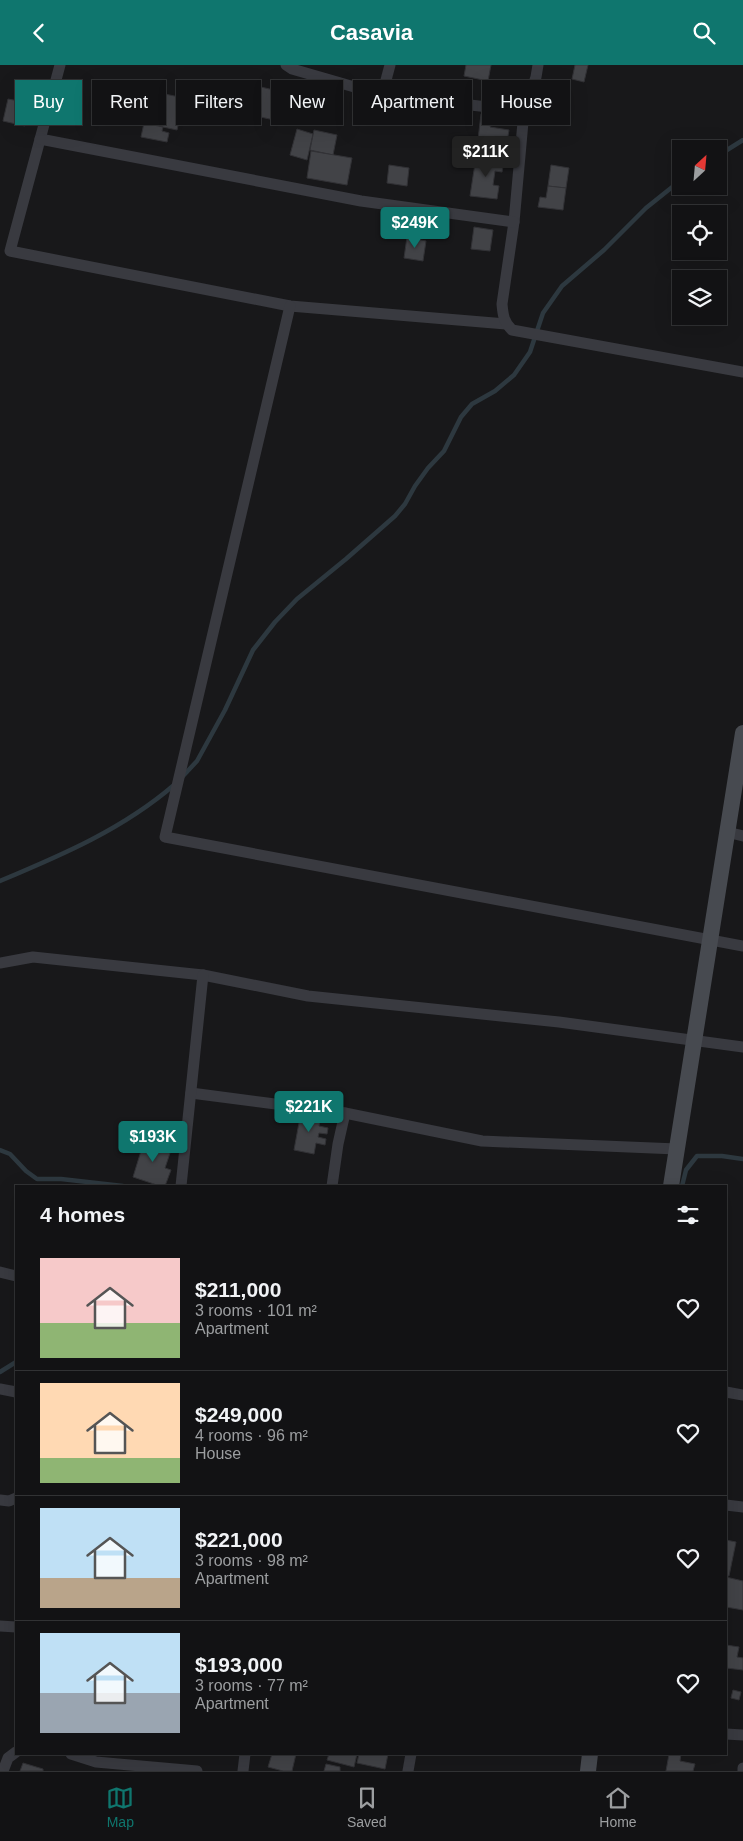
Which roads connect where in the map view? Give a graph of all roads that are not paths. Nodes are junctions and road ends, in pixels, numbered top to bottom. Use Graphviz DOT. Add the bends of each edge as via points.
graph roads {
  1 [pos="60,65"];
  2 [pos="286,65"];
  3 [pos="390,65"];
  4 [pos="538,65"];
  5 [pos="386,80"];
  6 [pos="533,80"];
  7 [pos="353,87"];
  8 [pos="523,125"];
  9 [pos="40,139"];
  10 [pos="514,221"];
  11 [pos="290,306"];
  12 [pos="506,325"];
  13 [pos="743,373"];
  14 [pos="742,741"];
  15 [pos="727,832"];
  16 [pos="743,836"];
  17 [pos="709,939"];
  18 [pos="743,946"];
  19 [pos="0,963"];
  20 [pos="203,975"];
  21 [pos="695,1040"];
  22 [pos="743,1047"];
  23 [pos="191,1093"];
  24 [pos="345,1113"];
  25 [pos="677,1149"];
  26 [pos="181,1185"];
  27 [pos="332,1185"];
  28 [pos="671,1185"];
  29 [pos="0,1272"];
  30 [pos="15,1276"];
  31 [pos="0,1389"];
  32 [pos="15,1391"];
  33 [pos="727,1391"];
  34 [pos="743,1395"];
  35 [pos="727,1505"];
  36 [pos="743,1507"];
  37 [pos="0,1626"];
  38 [pos="15,1627"];
  39 [pos="727,1734"];
  40 [pos="743,1735"];
  41 [pos="15,1753"];
  42 [pos="74,1755"];
  43 [pos="245,1755"];
  44 [pos="411,1755"];
  45 [pos="590,1755"];
  46 [pos="96,1762"];
  47 [pos="3,1771"];
  48 [pos="196,1771"];
  49 [pos="243,1771"];
  50 [pos="408,1771"];
  51 [pos="588,1771"];
  1 -- 9 [label="street"];
  2 -- 7 [label="street"];
  3 -- 5 [label="street"];
  4 -- 6 [label="street"];
  8 -- 10 [label="street"];
  9 -- 10 [label="street" via="361,201"];
  9 -- 11 [label="street" via="10,251"];
  10 -- 12 [label="street" via="502,304"];
  11 -- 12 [label="street"];
  11 -- 17 [label="street" via="165,837"];
  12 -- 13 [label="street" via="512,330"];
  14 -- 15 [label="street"];
  15 -- 16 [label="street"];
  15 -- 17 [label="street"];
  17 -- 18 [label="street"];
  17 -- 21 [label="street"];
  19 -- 20 [label="street" via="33,957"];
  20 -- 21 [label="street" via="308,996 559,1022"];
  20 -- 23 [label="street"];
  21 -- 22 [label="street"];
  21 -- 25 [label="street"];
  23 -- 24 [label="street"];
  23 -- 26 [label="street"];
  24 -- 25 [label="street" via="482,1141"];
  24 -- 27 [label="street"];
  25 -- 28 [label="street"];
  29 -- 30 [label="street"];
  31 -- 32 [label="street"];
  33 -- 34 [label="street"];
  35 -- 36 [label="street"];
  37 -- 38 [label="street"];
  39 -- 40 [label="street"];
  41 -- 47 [label="street" via="8,1757"];
  42 -- 46 [label="street"];
  43 -- 49 [label="street"];
  44 -- 50 [label="street"];
  45 -- 51 [label="street"];
  46 -- 48 [label="street"];
}
